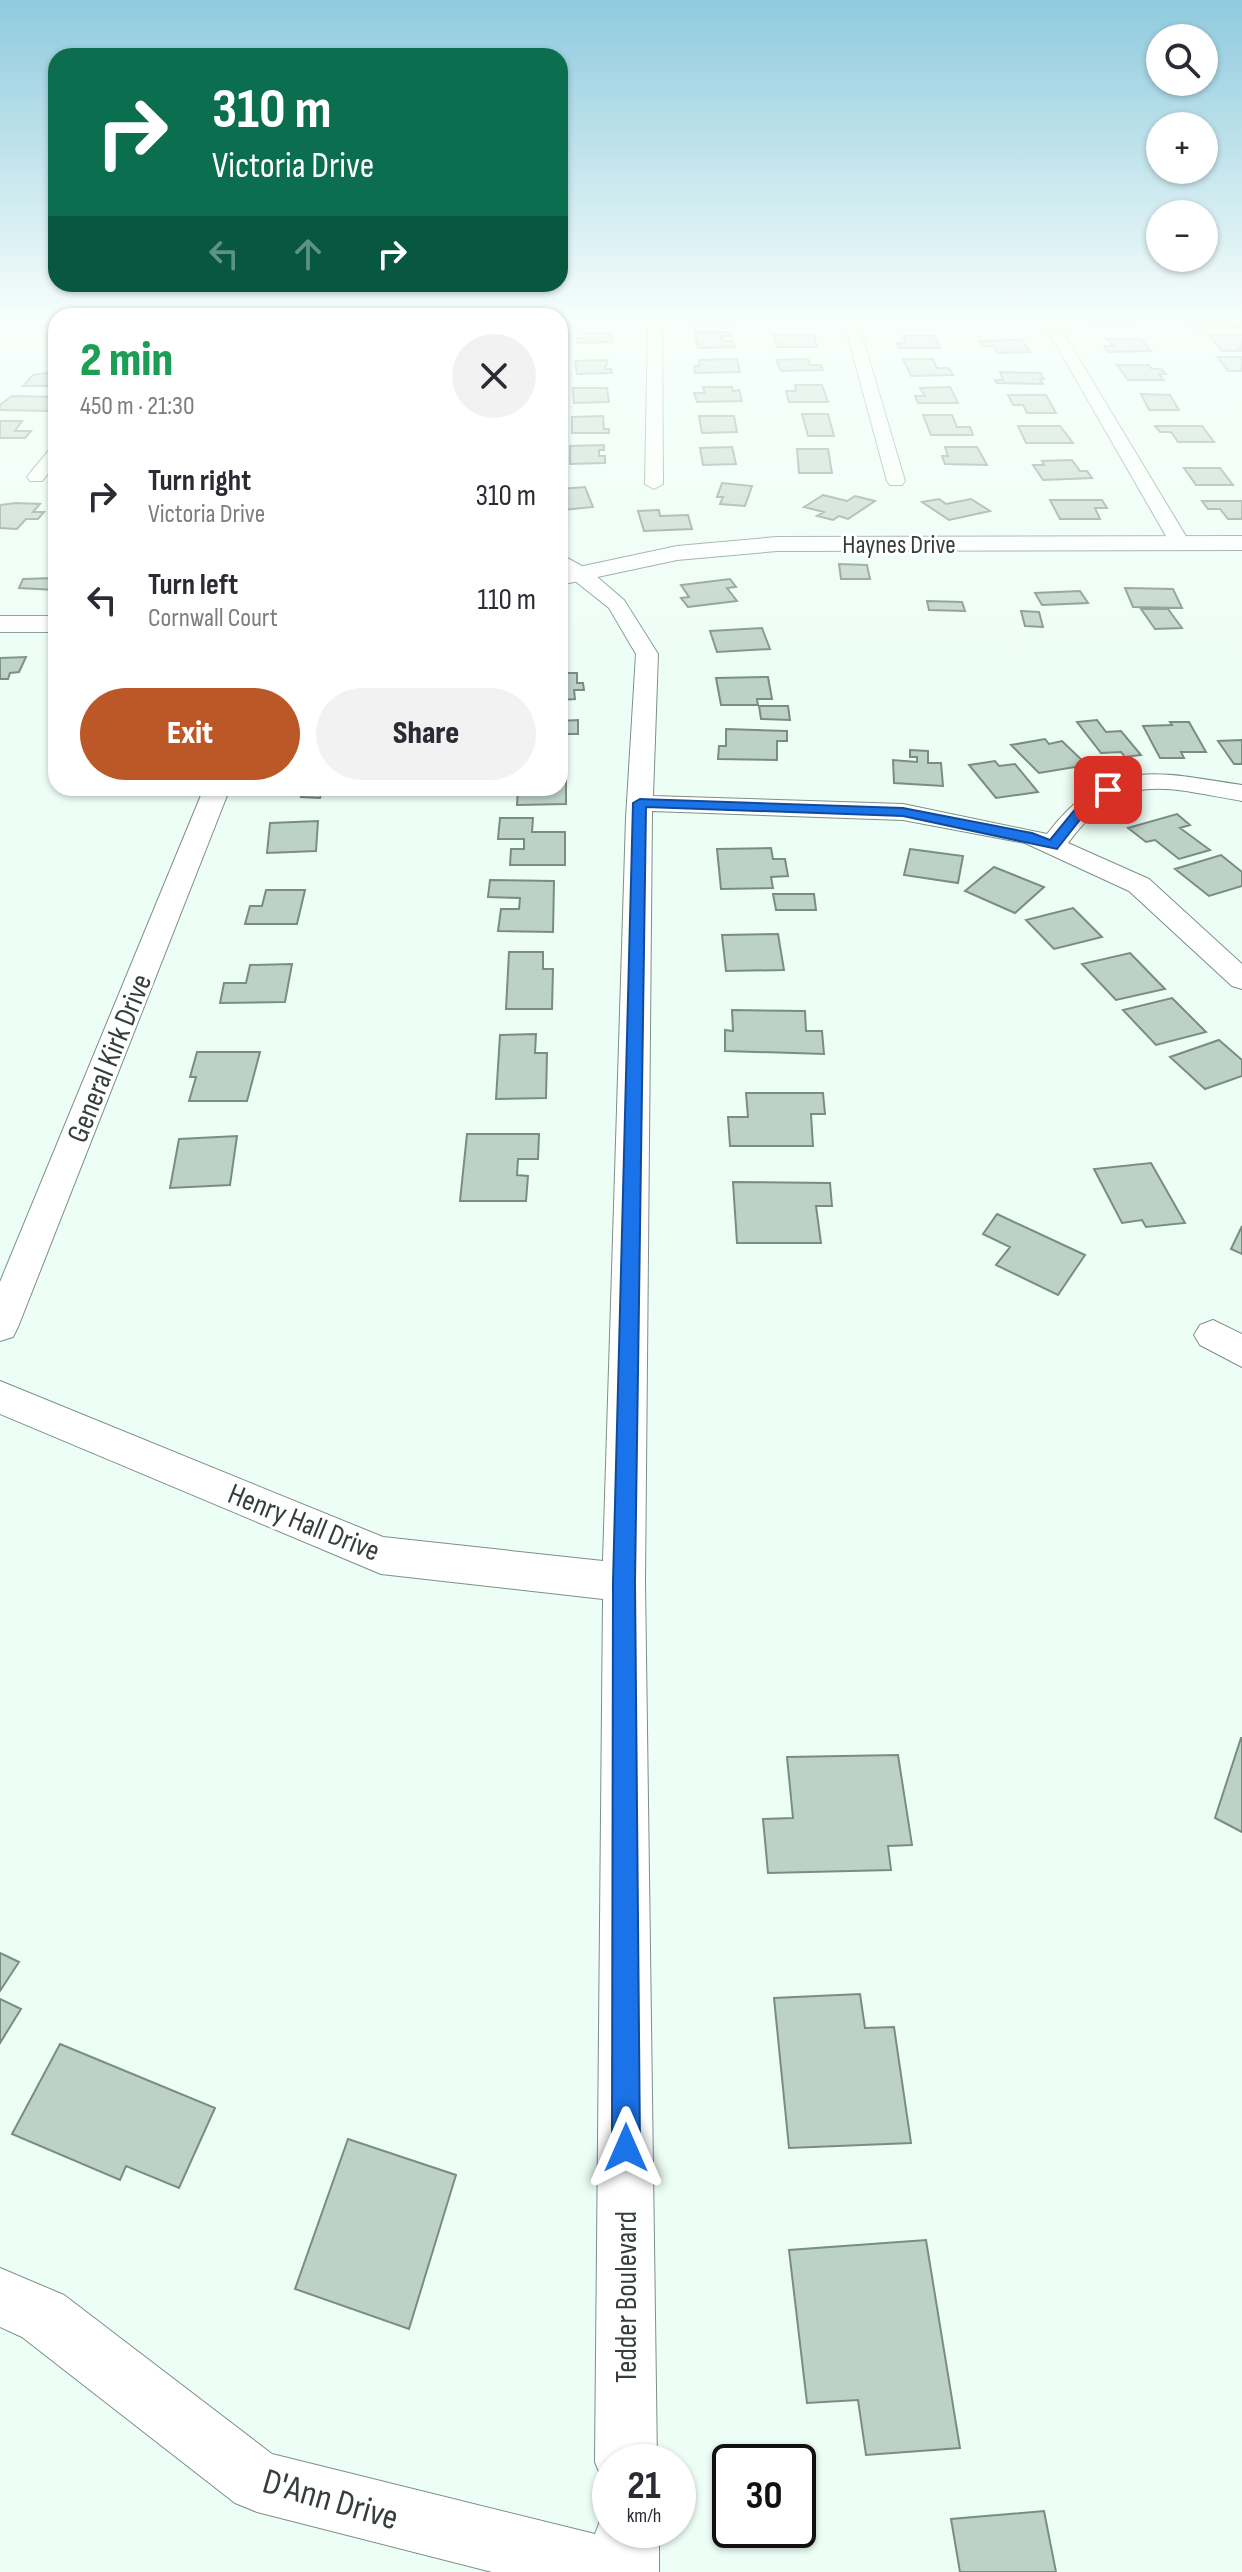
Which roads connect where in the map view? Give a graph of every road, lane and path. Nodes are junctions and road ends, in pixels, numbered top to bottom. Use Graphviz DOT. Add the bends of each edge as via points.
graph roads {
  1 [pos="654,442"];
  2 [pos="885,442"];
  3 [pos="1121,442"];
  4 [pos="48,463"];
  5 [pos="36,477"];
  6 [pos="896,481"];
  7 [pos="654,484"];
  8 [pos="1180,543"];
  9 [pos="1242,543"];
  10 [pos="568,571"];
  11 [pos="568,572"];
  12 [pos="0,624"];
  13 [pos="48,624"];
  14 [pos="1242,793"];
  15 [pos="214,796"];
  16 [pos="640,803"];
  17 [pos="1052,846"];
  18 [pos="1242,980"];
  19 [pos="0,1327"];
  20 [pos="0,1397"];
  21 [pos="624,1582"];
  22 [pos="0,2297"];
  23 [pos="626,2444"];
  24 [pos="627,2548"];
  25 [pos="619,2572"];
  26 [pos="627,2572"];
  1 -- 7 [label="street"];
  2 -- 6 [label="street"];
  3 -- 8 [label="street"];
  4 -- 5 [label="street"];
  8 -- 9 [label="street, Haynes Drive"];
  8 -- 10 [label="street, Haynes Drive" via="777,544"];
  11 -- 16 [label="street, Tedder Boulevard" via="617,604 647,654"];
  12 -- 13 [label="street"];
  14 -- 17 [label="street" via="1146,783 1121,786 1081,810"];
  15 -- 19 [label="street, General Kirk Drive"];
  16 -- 17 [label="street" via="903,812 1032,837"];
  16 -- 21 [label="street, Tedder Boulevard"];
  17 -- 18 [label="street" via="1139,885"];
  20 -- 21 [label="street, Henry Hall Drive" via="381,1555"];
  21 -- 23 [label="street, Tedder Boulevard"];
  22 -- 25 [label="street, D'Ann Drive" via="43,2316 257,2481"];
  24 -- 26 [label="street"];
}
